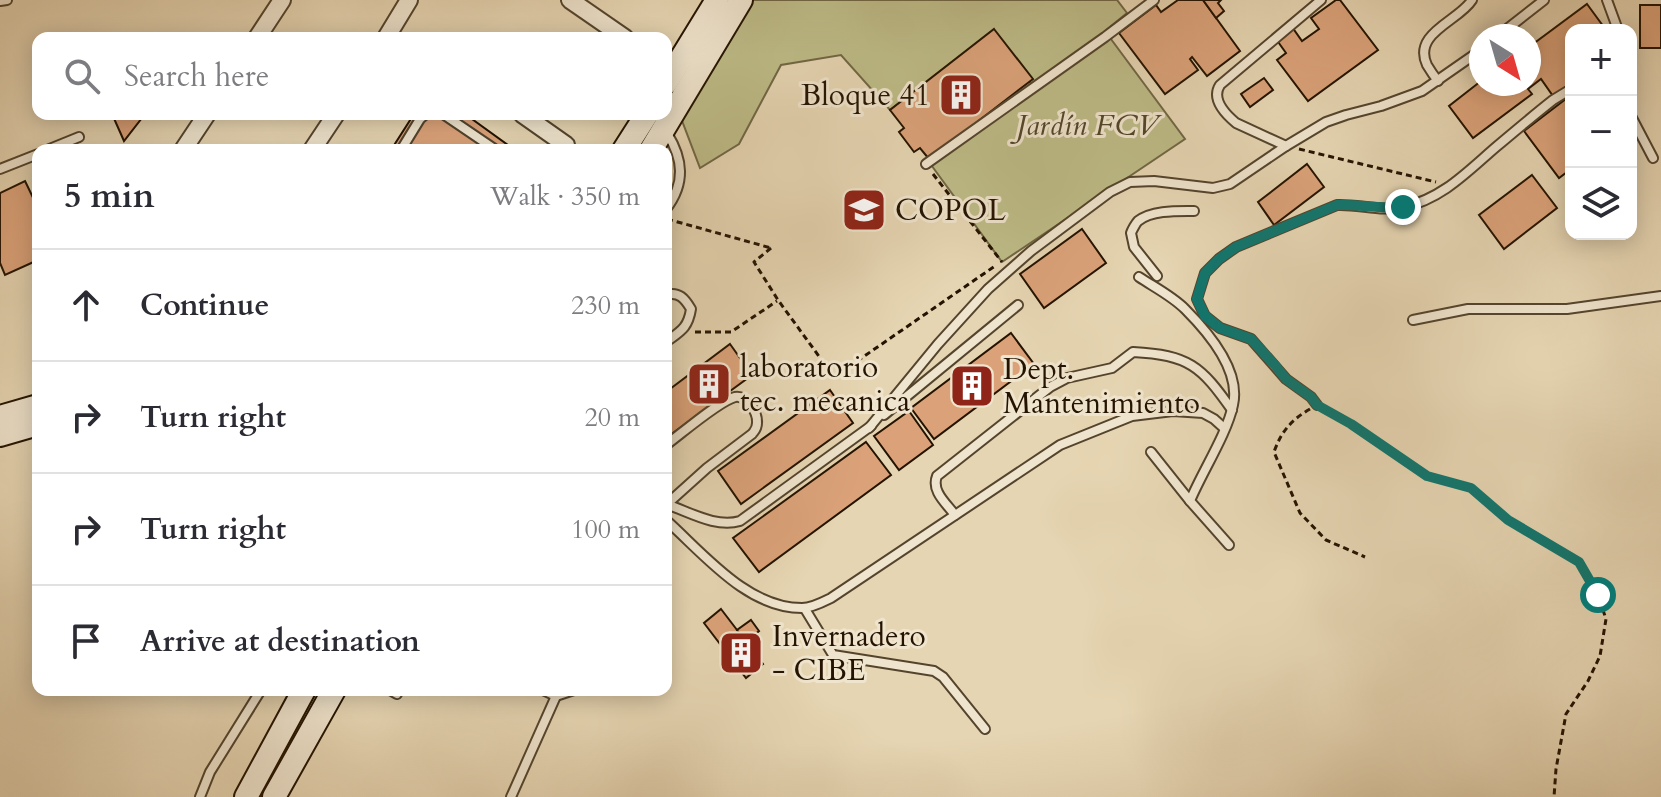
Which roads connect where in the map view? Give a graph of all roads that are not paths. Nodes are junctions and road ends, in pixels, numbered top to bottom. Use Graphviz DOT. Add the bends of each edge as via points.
graph roads {
  1 [pos="7,0"];
  2 [pos="282,0"];
  3 [pos="409,0"];
  4 [pos="570,0"];
  5 [pos="717,0"];
  6 [pos="741,0"];
  7 [pos="1154,0"];
  8 [pos="1321,0"];
  9 [pos="1472,0"];
  10 [pos="1544,0"];
  11 [pos="1607,0"];
  12 [pos="0,1"];
  13 [pos="1513,24"];
  14 [pos="1616,24"];
  15 [pos="261,32"];
  16 [pos="390,32"];
  17 [pos="616,32"];
  18 [pos="1469,59"];
  19 [pos="672,73"];
  20 [pos="1438,81"];
  21 [pos="1565,93"];
  22 [pos="672,97"];
  23 [pos="203,120"];
  24 [pos="332,120"];
  25 [pos="419,120"];
  26 [pos="452,120"];
  27 [pos="531,120"];
  28 [pos="655,121"];
  29 [pos="1637,127"];
  30 [pos="79,137"];
  31 [pos="62,144"];
  32 [pos="187,144"];
  33 [pos="316,144"];
  34 [pos="405,144"];
  35 [pos="487,144"];
  36 [pos="565,144"];
  37 [pos="630,144"];
  38 [pos="652,144"];
  39 [pos="1286,146"];
  40 [pos="32,156"];
  41 [pos="1653,158"];
  42 [pos="926,164"];
  43 [pos="0,169"];
  44 [pos="672,201"];
  45 [pos="1194,211"];
  46 [pos="1157,276"];
  47 [pos="1139,277"];
  48 [pos="672,293"];
  49 [pos="1661,296"];
  50 [pos="1018,305"];
  51 [pos="1413,320"];
  52 [pos="672,338"];
  53 [pos="1317,405"];
  54 [pos="32,408"];
  55 [pos="1232,410"];
  56 [pos="0,417"];
  57 [pos="32,426"];
  58 [pos="869,428"];
  59 [pos="1224,428"];
  60 [pos="0,435"];
  61 [pos="672,441"];
  62 [pos="1151,452"];
  63 [pos="672,499"];
  64 [pos="1190,501"];
  65 [pos="672,506"];
  66 [pos="955,515"];
  67 [pos="672,525"];
  68 [pos="1229,545"];
  69 [pos="805,609"];
  70 [pos="257,696"];
  71 [pos="301,696"];
  72 [pos="331,696"];
  73 [pos="556,696"];
  74 [pos="985,729"];
  75 [pos="200,797"];
  76 [pos="246,797"];
  77 [pos="274,797"];
  78 [pos="511,797"];
  1 -- 12 [label="lane"];
  2 -- 15 [label="street"];
  3 -- 16 [label="street"];
  4 -- 17 [label="street"];
  5 -- 19 [label="main road"];
  6 -- 22 [label="main road"];
  7 -- 42 [label="lane"];
  8 -- 39 [label="lane" via="1216,91 1229,118"];
  9 -- 20 [label="lane" via="1428,40 1424,54"];
  10 -- 13 [label="lane"];
  11 -- 14 [label="lane"];
  18 -- 20 [label="lane"];
  20 -- 39 [label="lane" via="1401,100 1326,122"];
  21 -- 53 [label="lane" via="1426,200 1382,209 1337,205 1236,247 1205,273 1197,299 1205,316 1220,328 1251,339"];
  23 -- 32 [label="street"];
  24 -- 33 [label="street"];
  25 -- 34 [label="lane"];
  26 -- 35 [label="lane"];
  27 -- 36 [label="street"];
  28 -- 37 [label="main road"];
  28 -- 38 [label="main road"];
  28 -- 44 [label="lane" via="677,149 681,173"];
  29 -- 41 [label="lane"];
  30 -- 31 [label="lane"];
  39 -- 58 [label="lane" via="1222,186 1130,182 1110,192 988,289"];
  40 -- 43 [label="lane"];
  45 -- 46 [label="lane" via="1152,215 1137,222 1131,233 1134,247"];
  47 -- 55 [label="lane" via="1183,307 1211,340 1229,366 1235,391"];
  48 -- 52 [label="lane" via="684,297 691,309 689,322"];
  49 -- 51 [label="lane" via="1567,309 1468,309"];
  50 -- 58 [label="lane"];
  54 -- 56 [label="main road"];
  55 -- 59 [label="lane"];
  55 -- 66 [label="lane" via="1205,374 1190,364 1171,355 1133,352 1112,368 1050,387 937,476 935,489"];
  57 -- 60 [label="main road"];
  58 -- 65 [label="lane" via="740,521 713,521"];
  59 -- 64 [label="lane"];
  59 -- 66 [label="lane" via="1203,413 1132,416 1060,445"];
  61 -- 63 [label="lane" via="737,396 758,421 752,434"];
  62 -- 64 [label="lane"];
  64 -- 68 [label="lane"];
  66 -- 69 [label="lane" via="831,598"];
  67 -- 69 [label="lane" via="747,593"];
  69 -- 74 [label="lane" via="833,655 934,671"];
  70 -- 75 [label="lane"];
  71 -- 76 [label="main road"];
  72 -- 77 [label="main road"];
  73 -- 78 [label="lane"];
}
